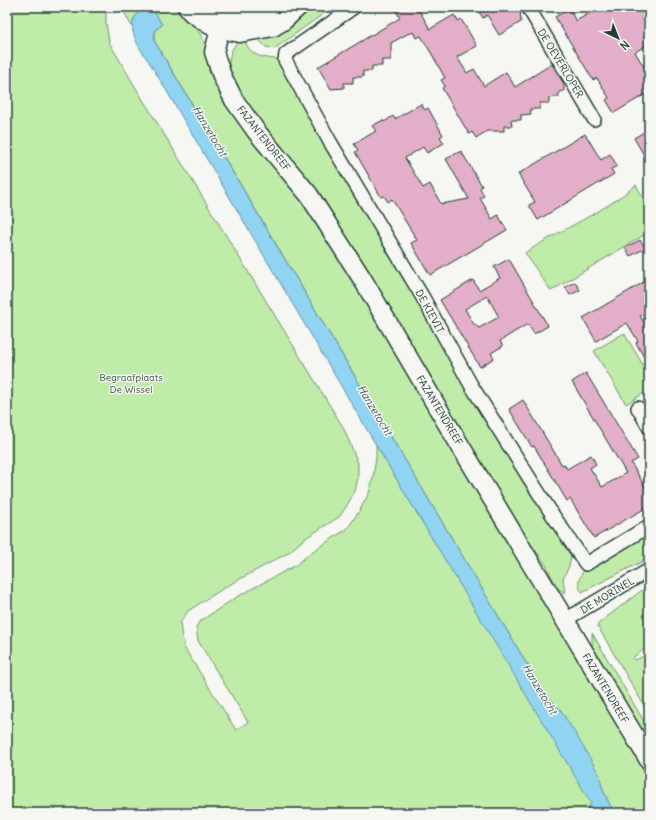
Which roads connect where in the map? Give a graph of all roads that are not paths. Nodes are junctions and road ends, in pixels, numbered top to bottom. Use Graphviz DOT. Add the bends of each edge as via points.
graph roads {
  1 [pos="187,7"];
  2 [pos="209,7"];
  3 [pos="298,7"];
  4 [pos="354,7"];
  5 [pos="528,7"];
  6 [pos="226,26"];
  7 [pos="594,119"];
  8 [pos="638,408"];
  9 [pos="649,427"];
  10 [pos="649,526"];
  11 [pos="649,570"];
  12 [pos="566,620"];
  13 [pos="649,760"];
  1 -- 6 [label="street" via="210,25"];
  2 -- 6 [label="street"];
  3 -- 6 [label="street"];
  4 -- 10 [label="street, DE KIEVIT" via="286,54 285,60 329,140 422,296 471,385 586,564"];
  5 -- 7 [label="street, DE OEVERLOPER"];
  6 -- 12 [label="street, FAZANTENDREEF" via="226,53 219,68 234,100 309,195 363,280"];
  8 -- 9 [label="street"];
  11 -- 12 [label="street, DE MORINEL"];
  12 -- 13 [label="street, FAZANTENDREEF"];
}
